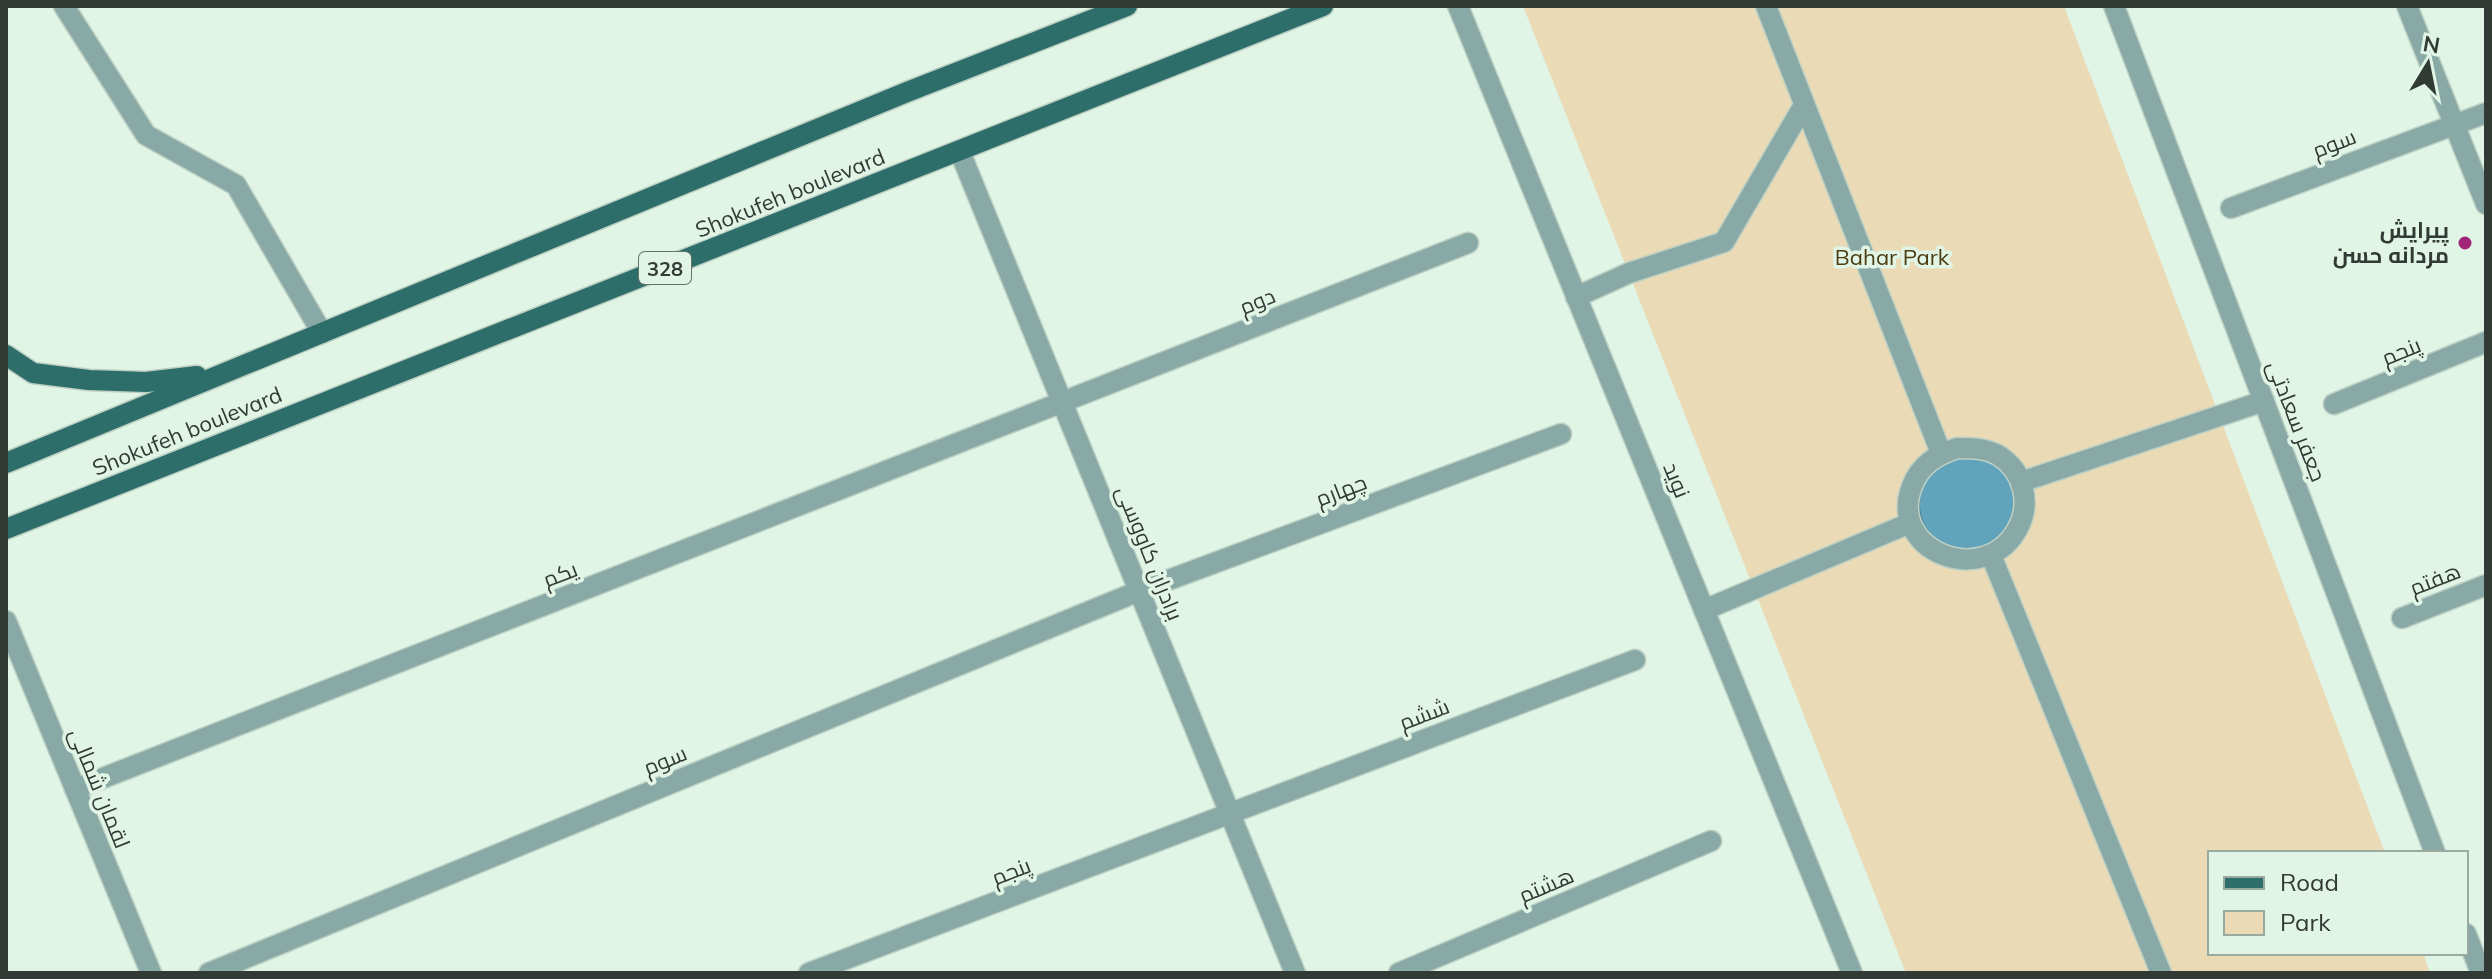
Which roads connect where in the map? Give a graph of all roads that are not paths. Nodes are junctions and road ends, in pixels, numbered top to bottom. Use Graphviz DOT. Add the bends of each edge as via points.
graph roads {
  1 [pos="64,6"];
  2 [pos="1127,6"];
  3 [pos="1323,6"];
  4 [pos="1458,6"];
  5 [pos="1766,6"];
  6 [pos="2114,6"];
  7 [pos="2407,6"];
  8 [pos="1804,105"];
  9 [pos="2486,113"];
  10 [pos="2454,124"];
  11 [pos="960,152"];
  12 [pos="2486,204"];
  13 [pos="2231,208"];
  14 [pos="1468,243"];
  15 [pos="1576,297"];
  16 [pos="322,333"];
  17 [pos="2486,342"];
  18 [pos="6,355"];
  19 [pos="224,373"];
  20 [pos="2264,401"];
  21 [pos="1063,403"];
  22 [pos="2334,404"];
  23 [pos="1561,434"];
  24 [pos="1941,453"];
  25 [pos="6,463"];
  26 [pos="2021,482"];
  27 [pos="1910,523"];
  28 [pos="6,529"];
  29 [pos="1991,555"];
  30 [pos="2486,585"];
  31 [pos="1139,591"];
  32 [pos="1704,610"];
  33 [pos="2402,618"];
  34 [pos="6,621"];
  35 [pos="1635,660"];
  36 [pos="75,789"];
  37 [pos="1230,813"];
  38 [pos="1711,841"];
  39 [pos="2434,851"];
  40 [pos="2468,939"];
  41 [pos="151,973"];
  42 [pos="209,973"];
  43 [pos="809,973"];
  44 [pos="1295,973"];
  45 [pos="1399,973"];
  46 [pos="1852,973"];
  47 [pos="2161,973"];
  48 [pos="2481,973"];
  1 -- 16 [label="street" via="146,135 236,185"];
  2 -- 16 [label="main road, Shokufeh boulevard"];
  3 -- 11 [label="main road, Shokufeh boulevard / 328"];
  4 -- 15 [label="street, نوید"];
  5 -- 8 [label="street"];
  6 -- 20 [label="street, جعفر سعادتی"];
  7 -- 10 [label="street"];
  8 -- 15 [label="street" via="1724,242 1629,273"];
  8 -- 24 [label="street"];
  9 -- 10 [label="street"];
  10 -- 12 [label="street"];
  10 -- 13 [label="street, سوم"];
  11 -- 21 [label="street, برادران کاووسی"];
  11 -- 28 [label="main road, Shokufeh boulevard / 328"];
  14 -- 21 [label="street, دوم"];
  15 -- 32 [label="street, نوید"];
  16 -- 19 [label="main road, Shokufeh boulevard"];
  17 -- 22 [label="street, پنجم"];
  18 -- 19 [label="main road" via="33,373 89,380 146,382"];
  19 -- 25 [label="main road, Shokufeh boulevard"];
  20 -- 26 [label="street"];
  20 -- 39 [label="street, جعفر سعادتی"];
  21 -- 31 [label="street, برادران کاووسی"];
  21 -- 36 [label="street, یکم"];
  23 -- 31 [label="street, چهارم"];
  24 -- 26 [label="street" via="1977,448 1997,454"];
  24 -- 27 [label="street" via="1915,479 1908,501"];
  26 -- 29 [label="street" via="2025,496 2020,526"];
  27 -- 29 [label="street" via="1933,550 1948,557"];
  27 -- 32 [label="street"];
  29 -- 47 [label="street"];
  30 -- 33 [label="street, هفتم"];
  31 -- 37 [label="street, برادران کاووسی"];
  31 -- 42 [label="street, سوم"];
  32 -- 46 [label="street, نوید"];
  34 -- 36 [label="street, لقمان شمالی"];
  35 -- 37 [label="street, ششم"];
  36 -- 41 [label="street, لقمان شمالی"];
  37 -- 43 [label="street, پنجم"];
  37 -- 44 [label="street, برادران کاووسی"];
  38 -- 45 [label="street, هشتم"];
  40 -- 48 [label="street"];
}
